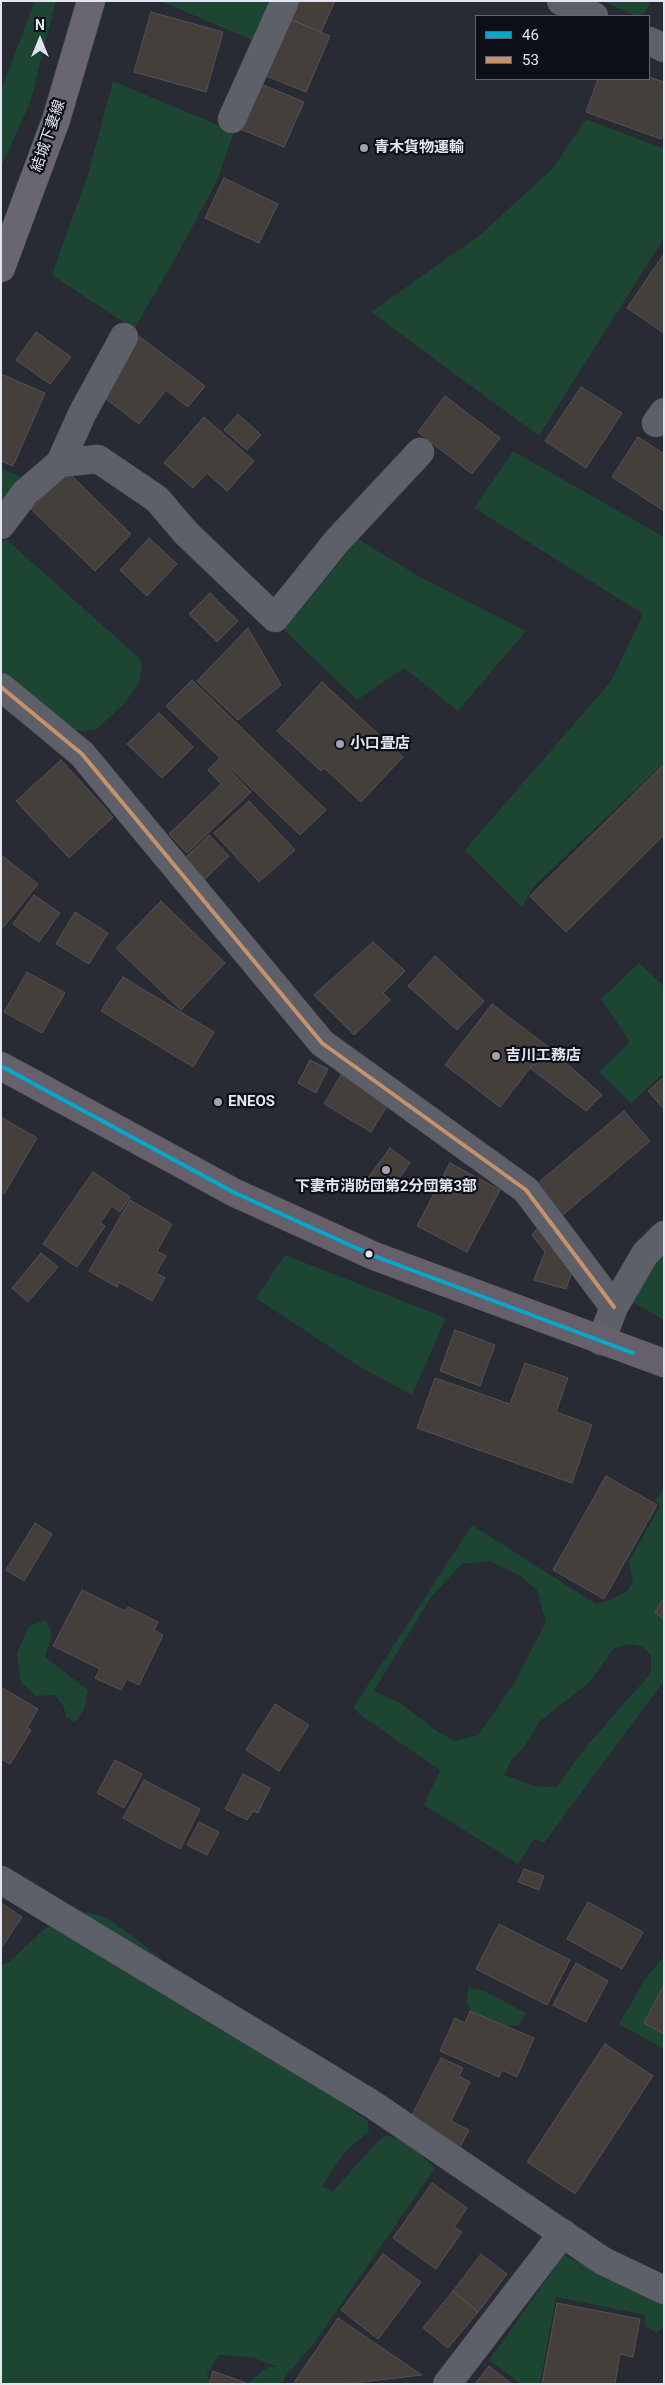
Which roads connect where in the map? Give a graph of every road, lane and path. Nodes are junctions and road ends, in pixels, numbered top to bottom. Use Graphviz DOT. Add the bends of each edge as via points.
graph roads {
  1 [pos="91,1"];
  2 [pos="285,1"];
  3 [pos="561,1"];
  4 [pos="592,15"];
  5 [pos="650,41"];
  6 [pos="664,48"];
  7 [pos="232,119"];
  8 [pos="1,268"];
  9 [pos="124,337"];
  10 [pos="420,452"];
  11 [pos="60,463"];
  12 [pos="1,525"];
  13 [pos="1,687"];
  14 [pos="1,1066"];
  15 [pos="664,1236"];
  16 [pos="614,1307"];
  17 [pos="601,1341"];
  18 [pos="664,1363"];
  19 [pos="1,1880"];
  20 [pos="563,2233"];
  21 [pos="664,2290"];
  22 [pos="447,2384"];
  1 -- 8 [label="main road, 結城下妻線" via="56,120"];
  2 -- 7 [label="street"];
  3 -- 4 [label="street"];
  5 -- 6 [label="street"];
  9 -- 11 [label="street"];
  10 -- 11 [label="street" via="337,541 276,618 186,533 157,499 98,459"];
  11 -- 12 [label="street" via="25,494"];
  13 -- 16 [label="street" via="82,754 322,1043 526,1190"];
  14 -- 17 [label="highway" via="244,1197 374,1256"];
  15 -- 16 [label="street" via="645,1254"];
  16 -- 17 [label="street"];
  17 -- 18 [label="highway"];
  19 -- 20 [label="street" via="372,2104"];
  20 -- 21 [label="street" via="603,2261"];
  20 -- 22 [label="street"];
}
